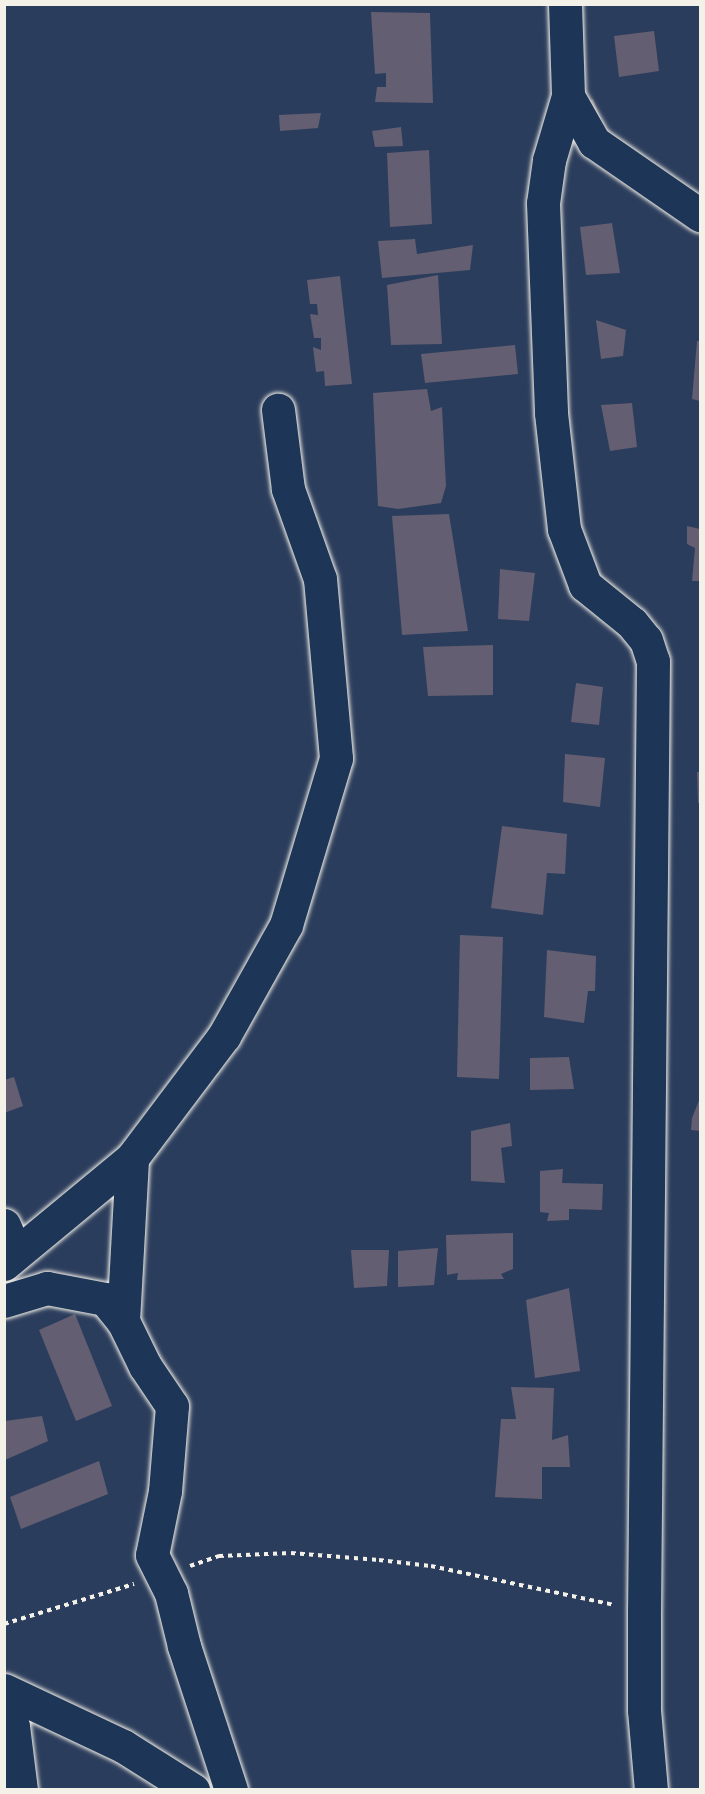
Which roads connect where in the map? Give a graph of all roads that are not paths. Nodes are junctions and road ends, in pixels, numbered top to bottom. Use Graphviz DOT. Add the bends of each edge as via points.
graph roads {
  1 [pos="565,4"];
  2 [pos="568,96"];
  3 [pos="700,215"];
  4 [pos="278,410"];
  5 [pos="132,1158"];
  6 [pos="8,1247"];
  7 [pos="4,1300"];
  8 [pos="123,1321"];
  9 [pos="4,1690"];
  10 [pos="4,1710"];
  11 [pos="21,1790"];
  12 [pos="193,1790"];
  13 [pos="231,1790"];
  14 [pos="651,1790"];
  1 -- 2 [label="street"];
  2 -- 3 [label="street" via="594,142"];
  2 -- 14 [label="street" via="549,160 543,203 551,413 564,529 585,585 632,623 646,640 653,661 644,1610 644,1710"];
  4 -- 5 [label="street" via="288,489 320,579 336,758 286,925 224,1036"];
  5 -- 6 [label="street"];
  5 -- 8 [label="street"];
  7 -- 8 [label="street" via="47,1288 105,1299"];
  8 -- 13 [label="street" via="145,1366 172,1406 165,1491 152,1555 163,1576"];
  9 -- 12 [label="street" via="123,1746"];
  10 -- 11 [label="street" via="13,1726"];
}
